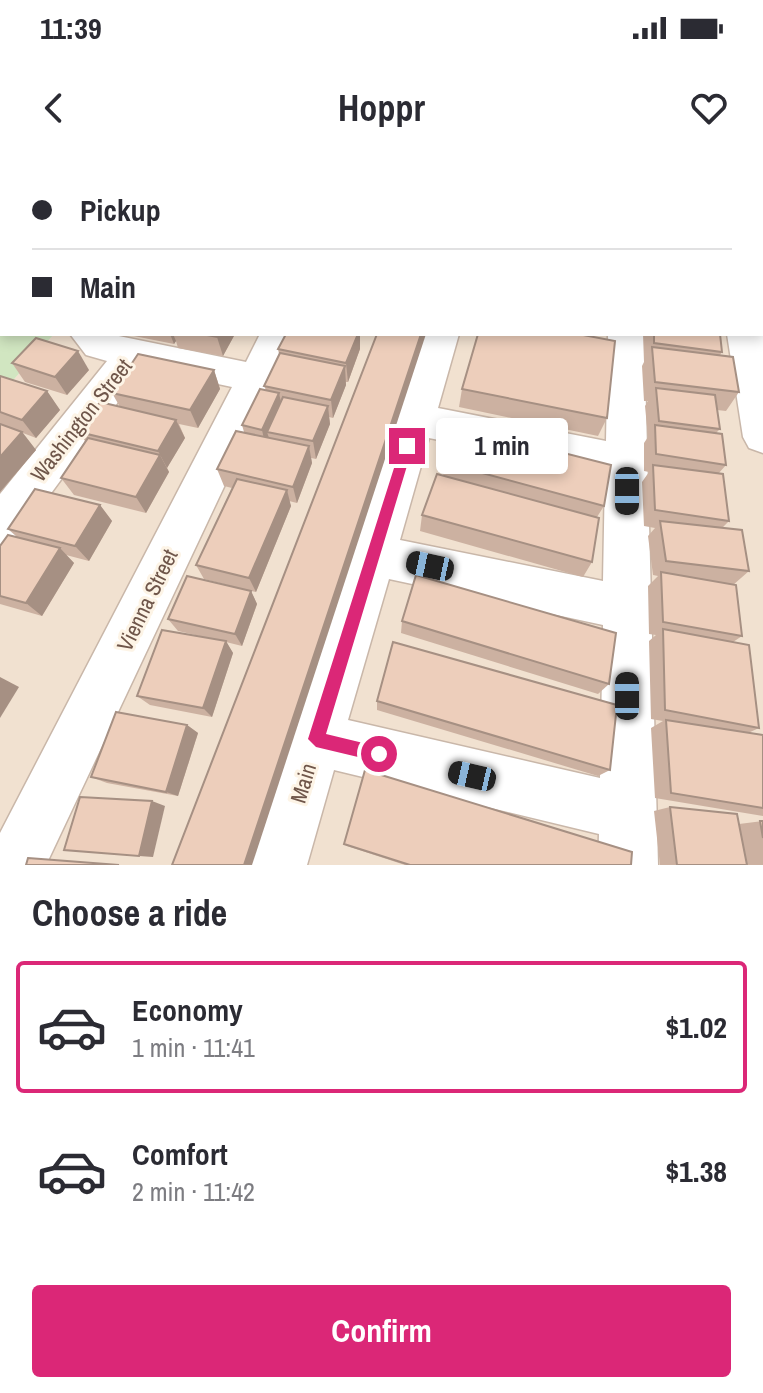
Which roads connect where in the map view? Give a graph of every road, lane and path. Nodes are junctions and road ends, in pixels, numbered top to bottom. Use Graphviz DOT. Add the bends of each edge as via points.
graph roads {
  1 [pos="90,336"];
  2 [pos="277,336"];
  3 [pos="440,336"];
  4 [pos="745,336"];
  5 [pos="617,341"];
  6 [pos="134,353"];
  7 [pos="257,378"];
  8 [pos="415,419"];
  9 [pos="763,437"];
  10 [pos="627,462"];
  11 [pos="0,527"];
  12 [pos="374,555"];
  13 [pos="627,608"];
  14 [pos="316,739"];
  15 [pos="628,839"];
  16 [pos="15,865"];
  17 [pos="277,865"];
  1 -- 6 [label="street" via="99,346"];
  2 -- 7 [label="street, Vienna Street"];
  3 -- 8 [label="street, Main"];
  4 -- 9 [label="street"];
  5 -- 10 [label="street"];
  6 -- 7 [label="street"];
  6 -- 11 [label="street, Washington Street"];
  7 -- 16 [label="street, Vienna Street"];
  8 -- 10 [label="street"];
  8 -- 12 [label="street, Main"];
  10 -- 13 [label="street"];
  12 -- 13 [label="street"];
  12 -- 14 [label="street, Main"];
  13 -- 15 [label="street"];
  14 -- 15 [label="street"];
  14 -- 17 [label="street, Main"];
}
